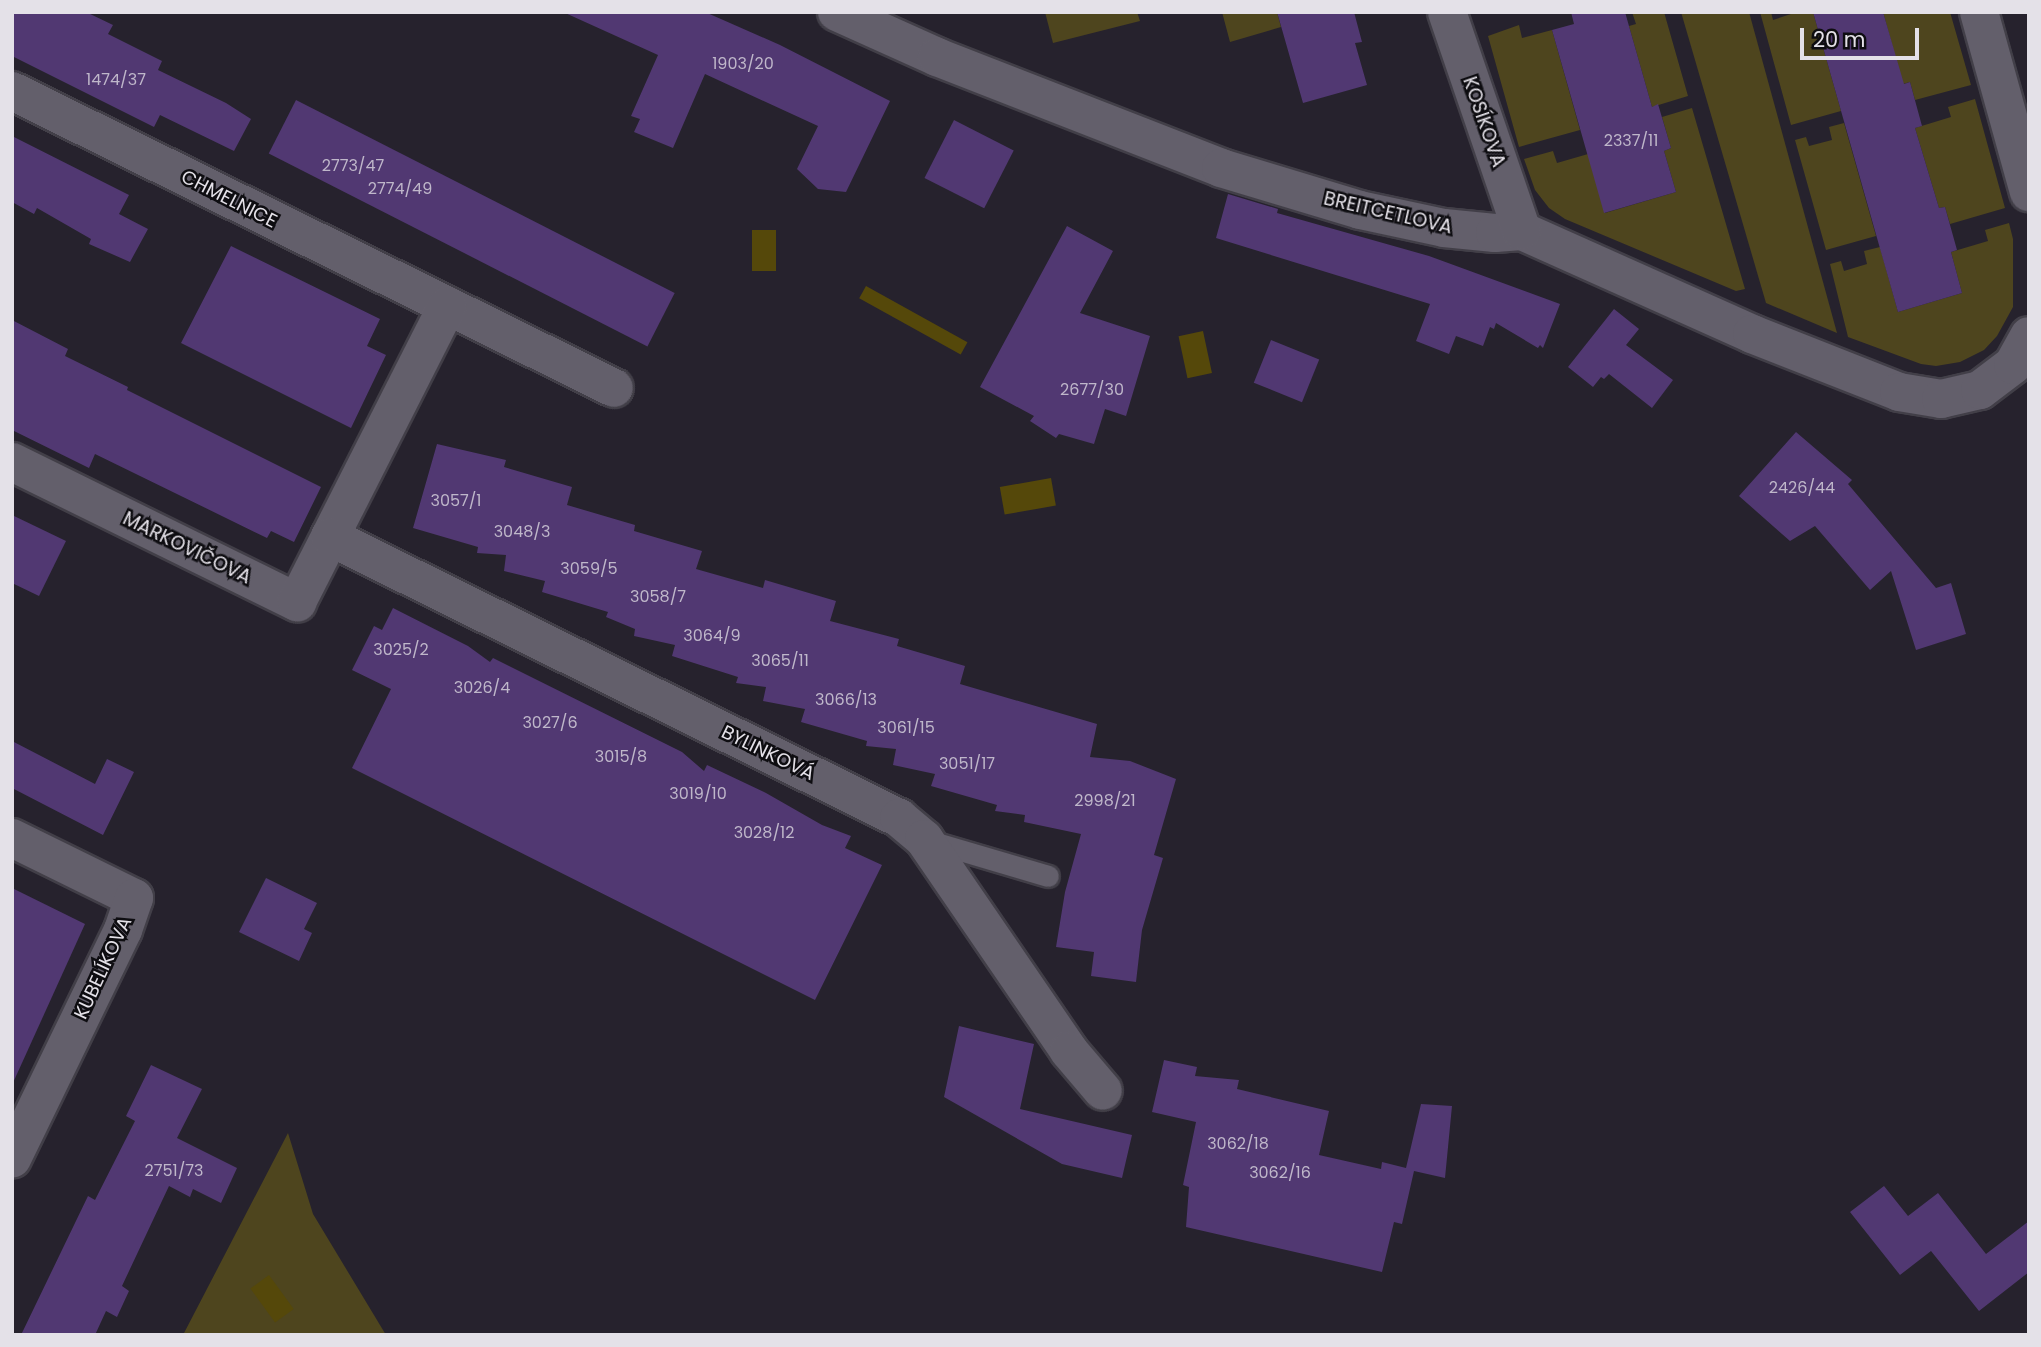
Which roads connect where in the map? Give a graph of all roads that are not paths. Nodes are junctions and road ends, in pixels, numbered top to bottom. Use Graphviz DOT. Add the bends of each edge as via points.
graph roads {
  1 [pos="837,12"];
  2 [pos="1447,12"];
  3 [pos="1979,12"];
  4 [pos="12,91"];
  5 [pos="2029,192"];
  6 [pos="1522,231"];
  7 [pos="447,306"];
  8 [pos="2029,336"];
  9 [pos="614,388"];
  10 [pos="12,462"];
  11 [pos="330,537"];
  12 [pos="12,838"];
  13 [pos="925,839"];
  14 [pos="1048,876"];
  15 [pos="1103,1091"];
  16 [pos="12,1159"];
  1 -- 6 [label="street, BREITCETLOVA" via="950,62 1220,168 1360,210 1495,233"];
  2 -- 6 [label="street, KOSÍKOVA"];
  3 -- 5 [label="street"];
  4 -- 7 [label="street, CHMELNICE"];
  6 -- 8 [label="street, BREITCETLOVA" via="1752,334 1899,391 1941,399 1980,390 2013,365"];
  7 -- 9 [label="street, CHMELNICE"];
  7 -- 11 [label="street"];
  10 -- 11 [label="street, MARKOVIČOVA" via="296,602"];
  11 -- 13 [label="street, BYLINKOVÁ" via="899,818"];
  12 -- 16 [label="street, KUBELÍKOVA" via="134,898 123,930"];
  13 -- 14 [label="lane"];
  13 -- 15 [label="street, BYLINKOVÁ" via="1069,1051"];
}
